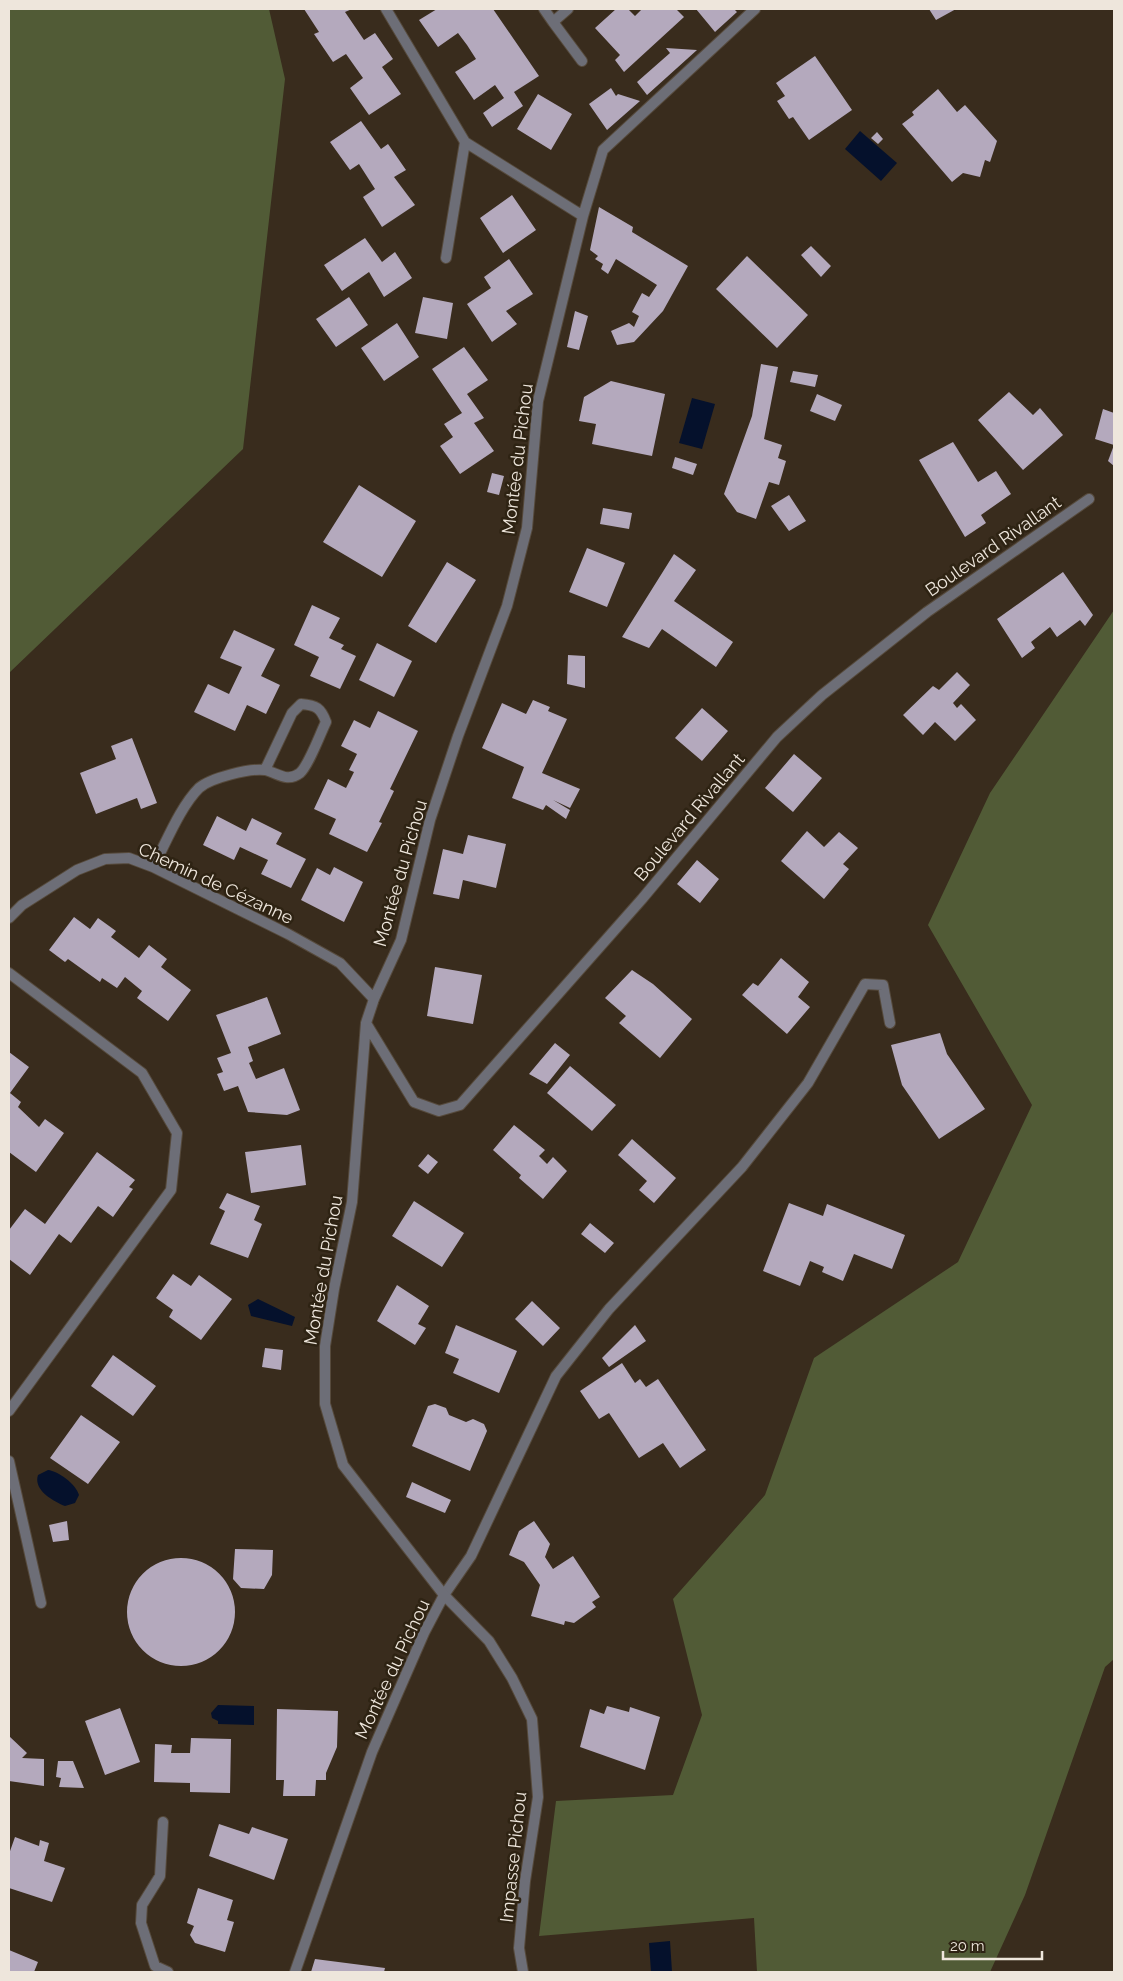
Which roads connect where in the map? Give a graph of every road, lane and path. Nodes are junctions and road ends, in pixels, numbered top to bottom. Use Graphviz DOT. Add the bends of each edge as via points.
graph roads {
  1 [pos="386,9"];
  2 [pos="544,9"];
  3 [pos="568,9"];
  4 [pos="756,9"];
  5 [pos="553,22"];
  6 [pos="582,61"];
  7 [pos="465,142"];
  8 [pos="583,216"];
  9 [pos="446,258"];
  10 [pos="1089,499"];
  11 [pos="264,770"];
  12 [pos="153,867"];
  13 [pos="9,918"];
  14 [pos="9,973"];
  15 [pos="374,999"];
  16 [pos="366,1023"];
  17 [pos="890,1023"];
  18 [pos="9,1412"];
  19 [pos="9,1462"];
  20 [pos="444,1595"];
  21 [pos="41,1603"];
  22 [pos="162,1822"];
  23 [pos="168,1972"];
  24 [pos="295,1972"];
  25 [pos="523,1972"];
  1 -- 7 [label="street"];
  2 -- 5 [label="street"];
  3 -- 5 [label="street"];
  4 -- 8 [label="street, Montée du Pichou" via="603,150"];
  5 -- 6 [label="street"];
  7 -- 8 [label="street"];
  7 -- 9 [label="street"];
  8 -- 15 [label="street, Montée du Pichou" via="538,401 527,528 507,606 430,820 401,940"];
  10 -- 16 [label="street, Boulevard Rivallant" via="927,612 822,695 777,737 642,899 460,1105 439,1111 414,1102"];
  11 -- 11 [label="street" via="283,778 302,772 326,722 322,710 314,705 301,704 292,713"];
  11 -- 12 [label="street" via="243,770 201,787 189,801"];
  12 -- 13 [label="street, Chemin de Cézanne" via="129,858 105,859 49,886"];
  12 -- 15 [label="street, Chemin de Cézanne" via="340,963"];
  14 -- 18 [label="street" via="142,1073 177,1133 171,1190"];
  15 -- 16 [label="street, Montée du Pichou"];
  16 -- 20 [label="street, Montée du Pichou" via="352,1202 325,1346 325,1404 344,1465"];
  17 -- 20 [label="street" via="883,984 865,984 808,1083 742,1167 609,1309 556,1376 471,1556"];
  19 -- 21 [label="street"];
  20 -- 24 [label="street, Montée du Pichou" via="372,1752"];
  20 -- 25 [label="street, Impasse Pichou" via="489,1641 532,1719 538,1797 519,1948"];
  22 -- 23 [label="street" via="160,1876 142,1905 142,1923 155,1966"];
}
